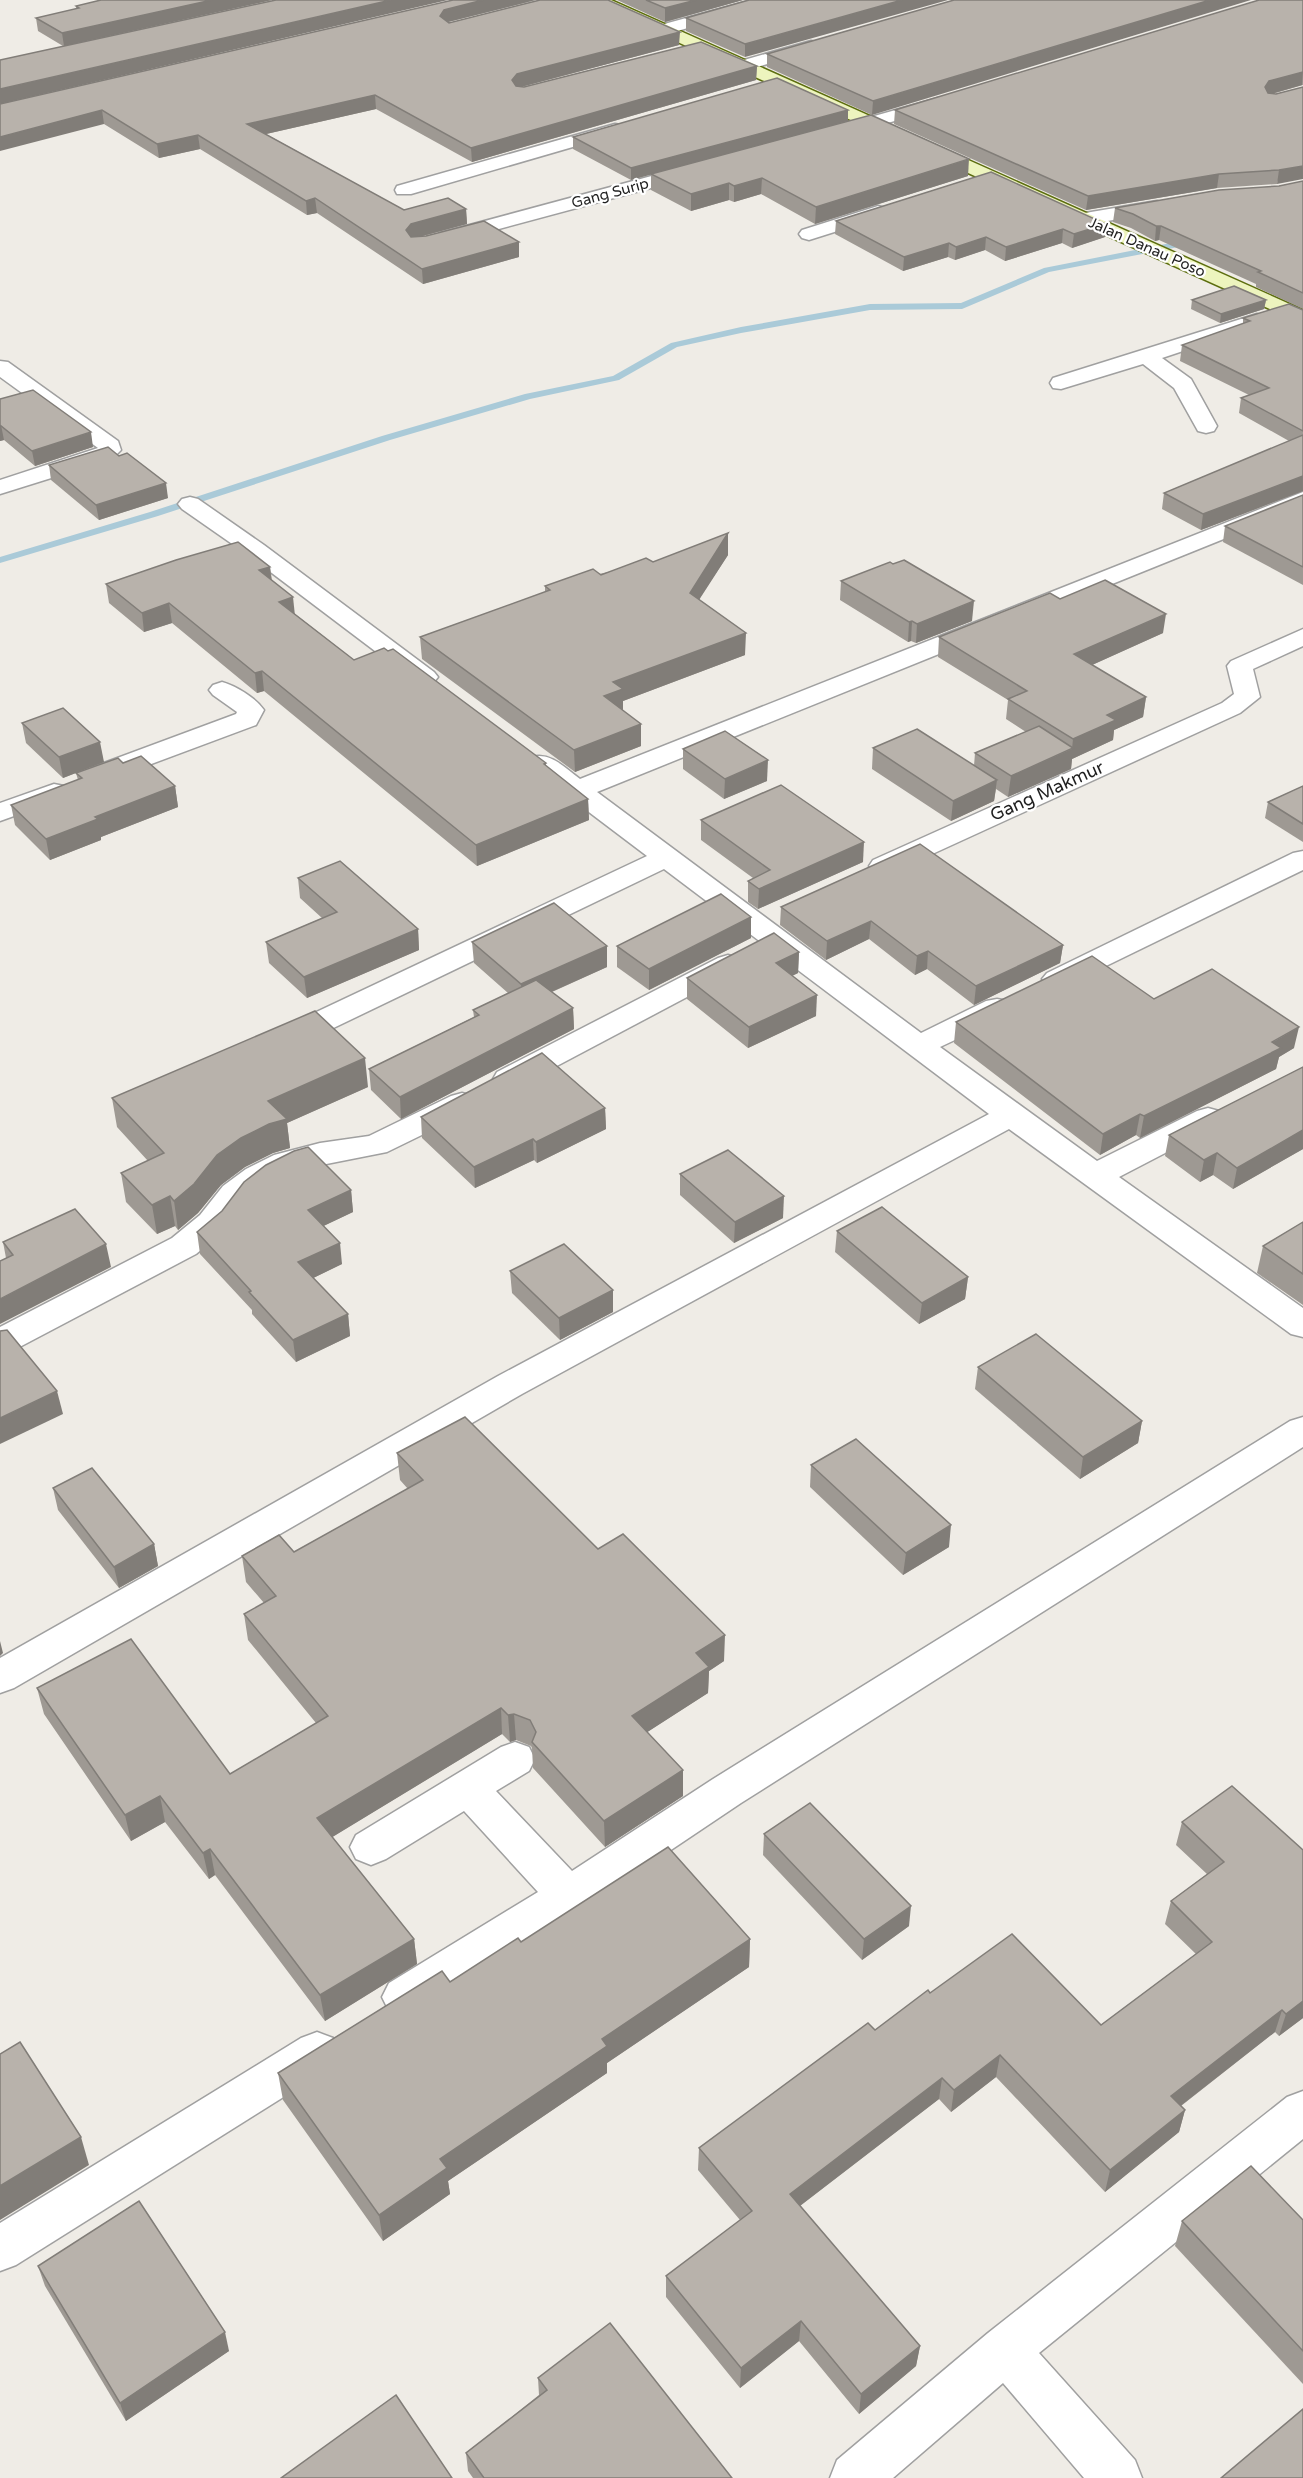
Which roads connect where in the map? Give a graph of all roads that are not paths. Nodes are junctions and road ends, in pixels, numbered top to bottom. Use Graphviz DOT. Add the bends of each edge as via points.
graph roads {
  1 [pos="597,0"];
  2 [pos="770,0"];
  3 [pos="663,30"];
  4 [pos="831,40"];
  5 [pos="701,47"];
  6 [pos="679,53"];
  7 [pos="742,66"];
  8 [pos="778,81"];
  9 [pos="755,88"];
  10 [pos="950,99"];
  11 [pos="871,123"];
  12 [pos="631,124"];
  13 [pos="825,136"];
  14 [pos="709,167"];
  15 [pos="990,177"];
  16 [pos="967,184"];
  17 [pos="404,190"];
  18 [pos="1173,204"];
  19 [pos="899,205"];
  20 [pos="1085,219"];
  21 [pos="808,234"];
  22 [pos="431,242"];
  23 [pos="1303,295"];
  24 [pos="1289,311"];
  25 [pos="1146,356"];
  26 [pos="0,367"];
  27 [pos="1061,383"];
  28 [pos="28,386"];
  29 [pos="0,394"];
  30 [pos="1206,426"];
  31 [pos="0,487"];
  32 [pos="1303,499"];
  33 [pos="190,504"];
  34 [pos="1303,636"];
  35 [pos="222,690"];
  36 [pos="445,691"];
  37 [pos="520,748"];
  38 [pos="577,790"];
  39 [pos="0,813"];
  40 [pos="666,857"];
  41 [pos="1303,859"];
  42 [pos="863,875"];
  43 [pos="769,926"];
  44 [pos="920,1045"];
  45 [pos="259,1051"];
  46 [pos="1230,1108"];
  47 [pos="1011,1115"];
  48 [pos="1095,1176"];
  49 [pos="1303,1325"];
  50 [pos="0,1342"];
  51 [pos="1303,1430"];
  52 [pos="0,1677"];
  53 [pos="514,1759"];
  54 [pos="468,1788"];
  55 [pos="371,1847"];
  56 [pos="568,1896"];
  57 [pos="1303,2112"];
  58 [pos="0,2249"];
  59 [pos="1005,2350"];
  60 [pos="855,2478"];
  61 [pos="1117,2478"];
  1 -- 3 [label="street, Jalan Danau Poso"];
  2 -- 3 [label="street"];
  3 -- 5 [label="street, Jalan Danau Poso"];
  4 -- 7 [label="street"];
  5 -- 6 [label="street"];
  5 -- 7 [label="street, Jalan Danau Poso"];
  7 -- 8 [label="street, Jalan Danau Poso"];
  8 -- 9 [label="street"];
  8 -- 11 [label="street, Jalan Danau Poso"];
  10 -- 11 [label="street"];
  11 -- 13 [label="street"];
  11 -- 15 [label="street, Jalan Danau Poso"];
  12 -- 17 [label="street"];
  14 -- 22 [label="street, Gang Surip"];
  15 -- 16 [label="street"];
  15 -- 20 [label="street, Jalan Danau Poso"];
  18 -- 20 [label="street"];
  19 -- 21 [label="street"];
  20 -- 24 [label="street, Jalan Danau Poso"];
  23 -- 24 [label="street"];
  24 -- 25 [label="street"];
  25 -- 27 [label="street"];
  25 -- 30 [label="street" via="1183,384"];
  26 -- 28 [label="street"];
  28 -- 29 [label="street"];
  28 -- 31 [label="street" via="110,446 110,450"];
  32 -- 38 [label="street"];
  33 -- 36 [label="street"];
  34 -- 42 [label="street, Gang Makmur" via="1240,666 1247,697 1231,708"];
  35 -- 39 [label="street" via="251,710 247,719"];
  37 -- 38 [label="street"];
  38 -- 40 [label="street"];
  40 -- 43 [label="street"];
  40 -- 45 [label="street"];
  41 -- 44 [label="street"];
  43 -- 44 [label="street"];
  43 -- 50 [label="street" via="403,1133 376,1145 285,1162 257,1177 234,1194 212,1224 184,1246"];
  44 -- 47 [label="street"];
  46 -- 48 [label="street"];
  47 -- 48 [label="street"];
  47 -- 52 [label="street" via="510,1386"];
  48 -- 49 [label="street"];
  51 -- 56 [label="street" via="727,1791"];
  53 -- 54 [label="street"];
  54 -- 55 [label="street"];
  54 -- 56 [label="street"];
  56 -- 58 [label="street"];
  57 -- 59 [label="street"];
  59 -- 60 [label="street"];
  59 -- 61 [label="street"];
}
